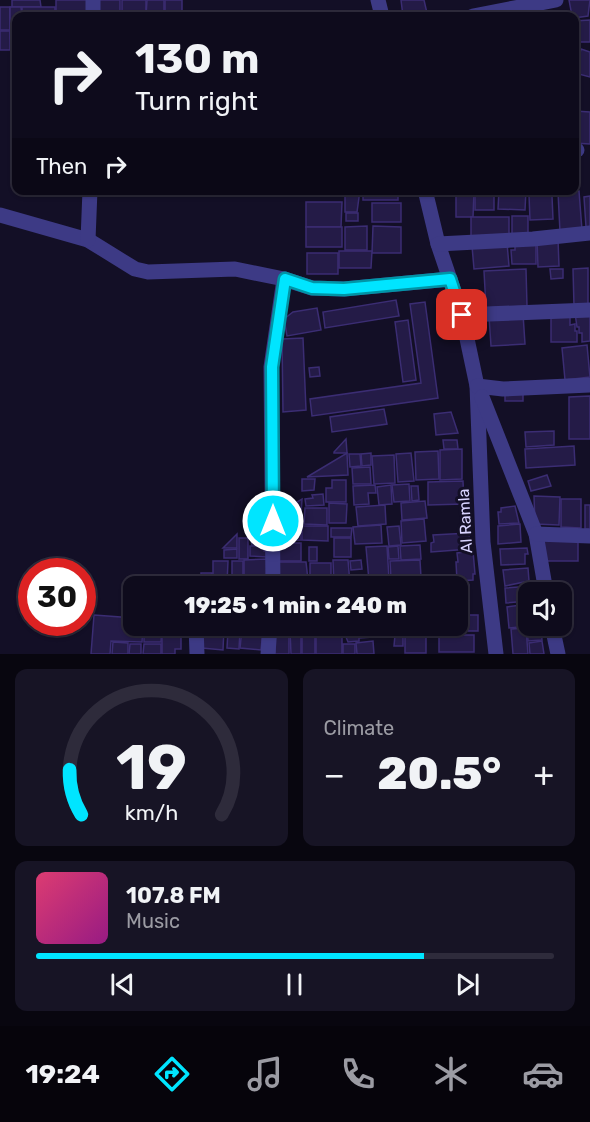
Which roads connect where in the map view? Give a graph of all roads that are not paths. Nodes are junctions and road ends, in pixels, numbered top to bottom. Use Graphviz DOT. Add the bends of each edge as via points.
graph roads {
  1 [pos="556,0"];
  2 [pos="494,12"];
  3 [pos="90,195"];
  4 [pos="426,195"];
  5 [pos="0,215"];
  6 [pos="590,233"];
  7 [pos="88,240"];
  8 [pos="438,244"];
  9 [pos="285,279"];
  10 [pos="450,279"];
  11 [pos="590,310"];
  12 [pos="462,315"];
  13 [pos="590,385"];
  14 [pos="477,386"];
  15 [pos="536,534"];
  16 [pos="590,536"];
  17 [pos="273,576"];
  18 [pos="544,582"];
  19 [pos="196,636"];
  20 [pos="269,636"];
  21 [pos="554,636"];
  22 [pos="197,654"];
  23 [pos="268,654"];
  24 [pos="496,654"];
  25 [pos="558,654"];
  1 -- 2 [label="street"];
  3 -- 7 [label="street"];
  4 -- 8 [label="street"];
  5 -- 7 [label="street"];
  6 -- 8 [label="street"];
  7 -- 9 [label="street" via="135,270 235,269"];
  8 -- 10 [label="street"];
  9 -- 10 [label="street" via="312,288 344,289"];
  9 -- 17 [label="street" via="272,367"];
  10 -- 12 [label="street"];
  11 -- 12 [label="street"];
  12 -- 14 [label="street"];
  13 -- 14 [label="street" via="503,389"];
  14 -- 15 [label="street"];
  14 -- 24 [label="street, Al Ramla" via="483,543"];
  15 -- 16 [label="street"];
  15 -- 18 [label="street"];
  19 -- 22 [label="street"];
  20 -- 23 [label="street"];
  21 -- 25 [label="street"];
}
